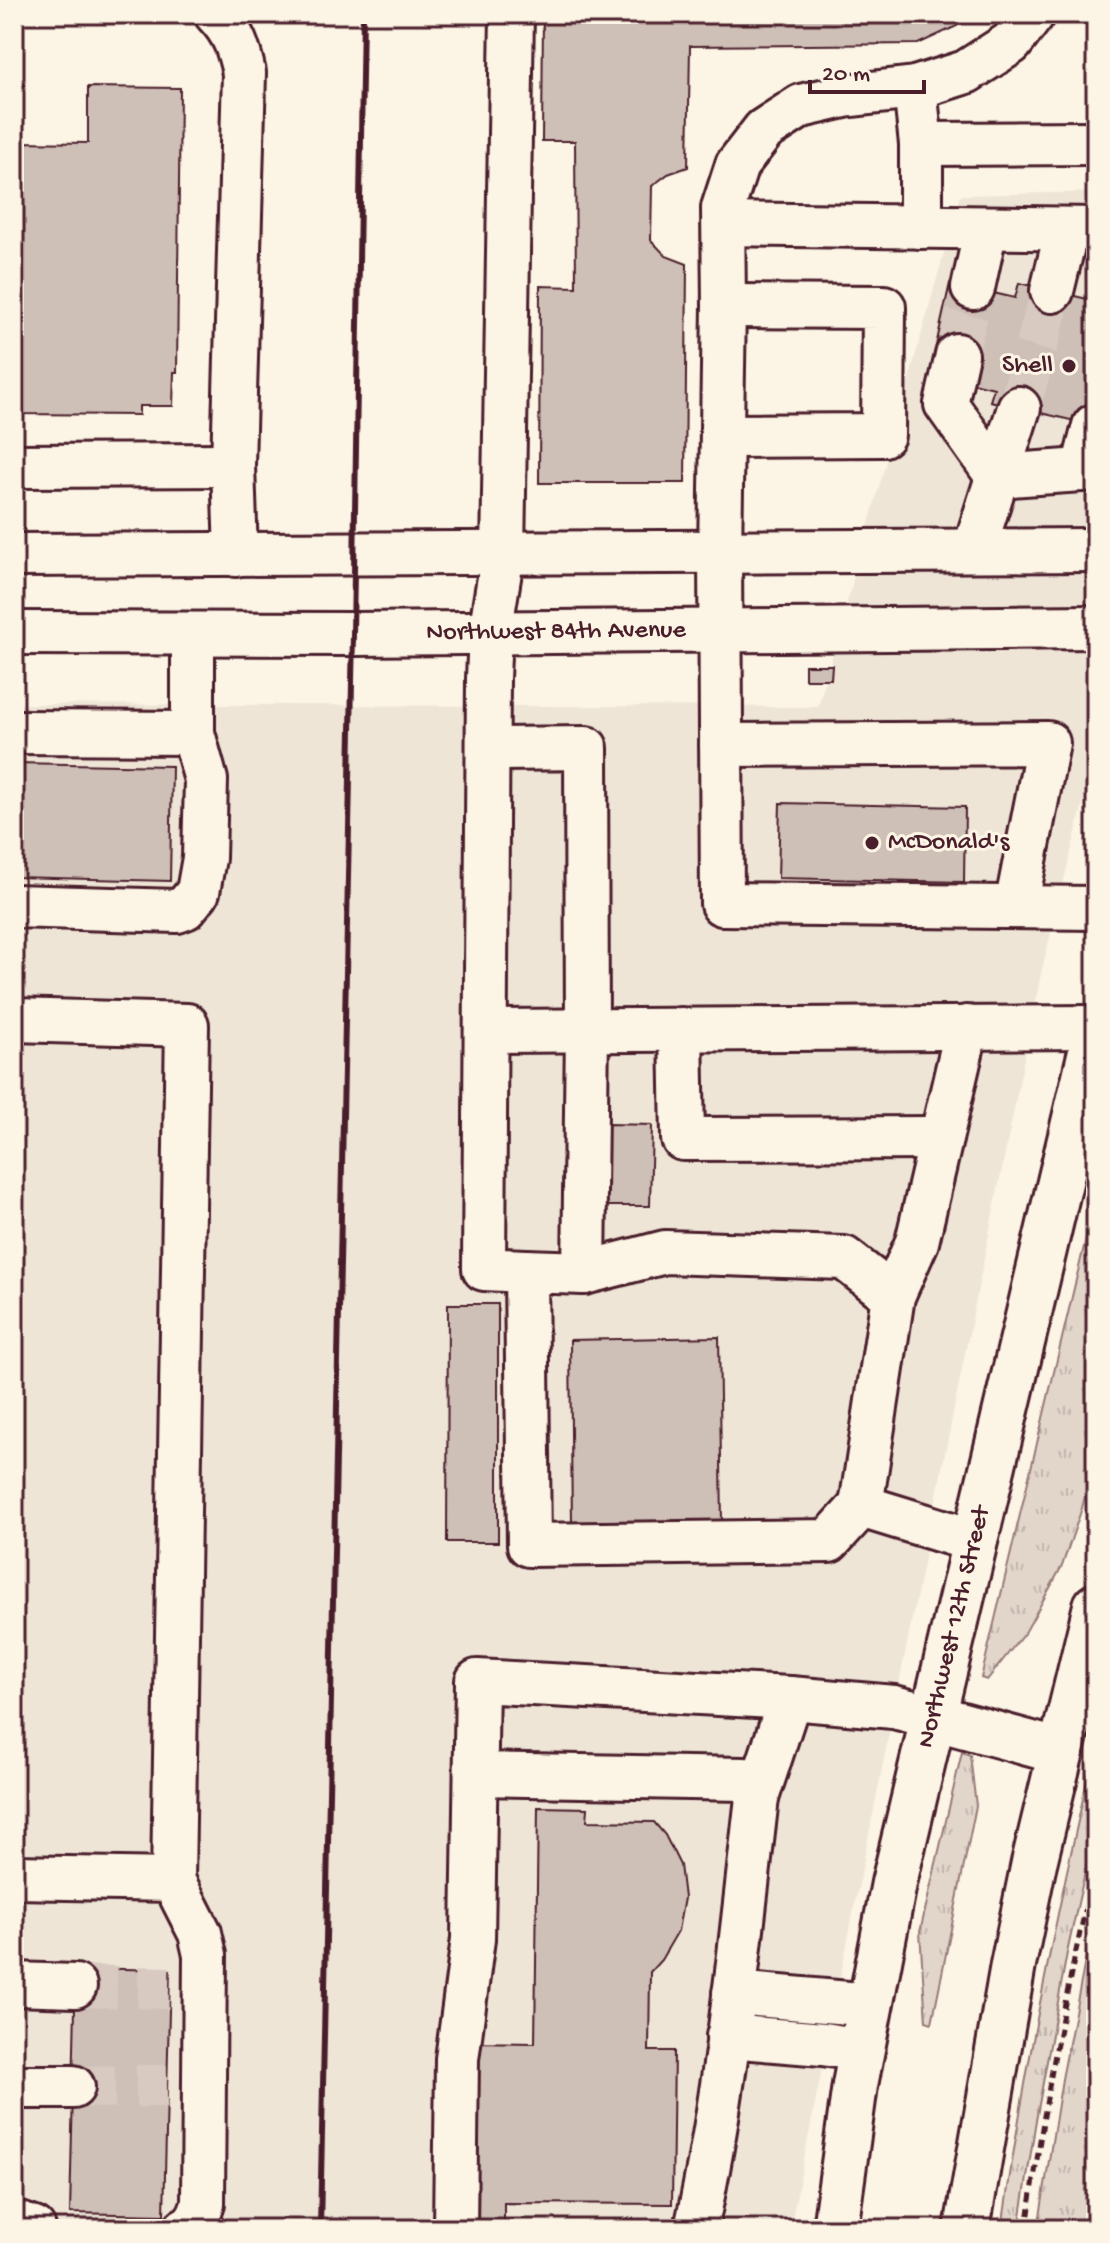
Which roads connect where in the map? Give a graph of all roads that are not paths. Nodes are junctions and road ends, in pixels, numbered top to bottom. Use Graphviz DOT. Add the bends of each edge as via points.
graph roads {
  1 [pos="216,14"];
  2 [pos="512,14"];
  3 [pos="1033,14"];
  4 [pos="915,88"];
  5 [pos="1096,143"];
  6 [pos="921,144"];
  7 [pos="724,224"];
  8 [pos="921,227"];
  9 [pos="986,228"];
  10 [pos="1082,229"];
  11 [pos="973,288"];
  12 [pos="1052,291"];
  13 [pos="724,306"];
  14 [pos="957,355"];
  15 [pos="1019,408"];
  16 [pos="1094,426"];
  17 [pos="722,436"];
  18 [pos="233,465"];
  19 [pos="14,466"];
  20 [pos="1089,469"];
  21 [pos="997,476"];
  22 [pos="974,550"];
  23 [pos="1096,550"];
  24 [pos="720,552"];
  25 [pos="503,553"];
  26 [pos="14,555"];
  27 [pos="236,555"];
  28 [pos="1096,627"];
  29 [pos="721,631"];
  30 [pos="14,633"];
  31 [pos="490,633"];
  32 [pos="193,634"];
  33 [pos="14,732"];
  34 [pos="193,733"];
  35 [pos="721,745"];
  36 [pos="488,749"];
  37 [pos="14,906"];
  38 [pos="1016,907"];
  39 [pos="1096,908"];
  40 [pos="14,1020"];
  41 [pos="967,1027"];
  42 [pos="681,1029"];
  43 [pos="1096,1029"];
  44 [pos="587,1030"];
  45 [pos="486,1031"];
  46 [pos="941,1138"];
  47 [pos="526,1271"];
  48 [pos="584,1273"];
  49 [pos="893,1296"];
  50 [pos="861,1506"];
  51 [pos="975,1541"];
  52 [pos="1096,1606"];
  53 [pos="790,1698"];
  54 [pos="933,1717"];
  55 [pos="1061,1752"];
  56 [pos="476,1774"];
  57 [pos="757,1798"];
  58 [pos="14,1877"];
  59 [pos="173,1880"];
  60 [pos="14,1984"];
  61 [pos="75,1986"];
  62 [pos="734,1993"];
  63 [pos="871,2005"];
  64 [pos="728,2036"];
  65 [pos="862,2050"];
  66 [pos="14,2087"];
  67 [pos="73,2087"];
  68 [pos="14,2222"];
  69 [pos="34,2229"];
  70 [pos="185,2229"];
  71 [pos="455,2229"];
  72 [pos="696,2229"];
  73 [pos="835,2229"];
  74 [pos="967,2229"];
  1 -- 18 [label="street" via="233,34 244,73"];
  2 -- 25 [label="street"];
  3 -- 4 [label="street" via="1011,43 966,72"];
  4 -- 6 [label="street"];
  4 -- 7 [label="street" via="801,106 764,130 737,165 723,208"];
  5 -- 6 [label="street"];
  6 -- 8 [label="street"];
  7 -- 8 [label="street"];
  7 -- 13 [label="street"];
  8 -- 9 [label="street"];
  9 -- 10 [label="street"];
  9 -- 11 [label="street"];
  10 -- 12 [label="street"];
  13 -- 17 [label="street"];
  13 -- 17 [label="street" via="884,307 883,435"];
  14 -- 21 [label="street" via="946,404"];
  15 -- 21 [label="street"];
  16 -- 20 [label="street"];
  17 -- 24 [label="street"];
  18 -- 19 [label="street"];
  18 -- 27 [label="street"];
  20 -- 21 [label="street"];
  21 -- 22 [label="street"];
  22 -- 23 [label="street"];
  22 -- 24 [label="street"];
  24 -- 25 [label="street"];
  24 -- 29 [label="street"];
  25 -- 27 [label="street"];
  25 -- 31 [label="street"];
  26 -- 27 [label="street"];
  28 -- 29 [label="street, Northwest 84th Avenue"];
  29 -- 31 [label="street, Northwest 84th Avenue"];
  29 -- 35 [label="street"];
  30 -- 32 [label="street, Northwest 84th Avenue"];
  31 -- 32 [label="street, Northwest 84th Avenue"];
  31 -- 36 [label="street"];
  32 -- 34 [label="street"];
  33 -- 34 [label="street"];
  34 -- 37 [label="street" via="206,780 204,858 198,892 185,908"];
  35 -- 38 [label="street" via="722,904"];
  35 -- 38 [label="street" via="1048,743"];
  36 -- 44 [label="street" via="586,748"];
  36 -- 45 [label="street"];
  38 -- 39 [label="street"];
  40 -- 59 [label="street" via="187,1025"];
  41 -- 42 [label="street"];
  41 -- 43 [label="street"];
  41 -- 46 [label="street"];
  42 -- 44 [label="street"];
  42 -- 46 [label="street" via="683,1139"];
  43 -- 51 [label="main road, Northwest 12th Street"];
  44 -- 45 [label="street"];
  44 -- 48 [label="street"];
  45 -- 47 [label="street" via="484,1269"];
  46 -- 49 [label="street" via="917,1242"];
  47 -- 48 [label="street"];
  47 -- 50 [label="street" via="529,1545 829,1541"];
  48 -- 49 [label="street" via="665,1252 844,1258"];
  49 -- 50 [label="street"];
  50 -- 51 [label="street"];
  51 -- 54 [label="main road, Northwest 12th Street"];
  52 -- 55 [label="main road"];
  53 -- 54 [label="street" via="894,1707"];
  53 -- 56 [label="street" via="477,1681"];
  53 -- 57 [label="street"];
  54 -- 55 [label="main road"];
  54 -- 63 [label="main road, Northwest 12th Street"];
  55 -- 74 [label="main road" via="1013,1965"];
  56 -- 57 [label="street" via="744,1779 754,1786"];
  56 -- 71 [label="street" via="473,1939 457,2059"];
  57 -- 62 [label="street"];
  58 -- 59 [label="street"];
  59 -- 70 [label="street" via="205,1946 187,1988 185,2086 203,2203 201,2213"];
  60 -- 61 [label="street"];
  62 -- 63 [label="street"];
  62 -- 64 [label="street"];
  63 -- 65 [label="main road, Northwest 12th Street"];
  64 -- 65 [label="street"];
  64 -- 72 [label="street" via="712,2158"];
  65 -- 73 [label="main road, Northwest 12th Street"];
  66 -- 67 [label="street"];
  68 -- 69 [label="street"];
}
